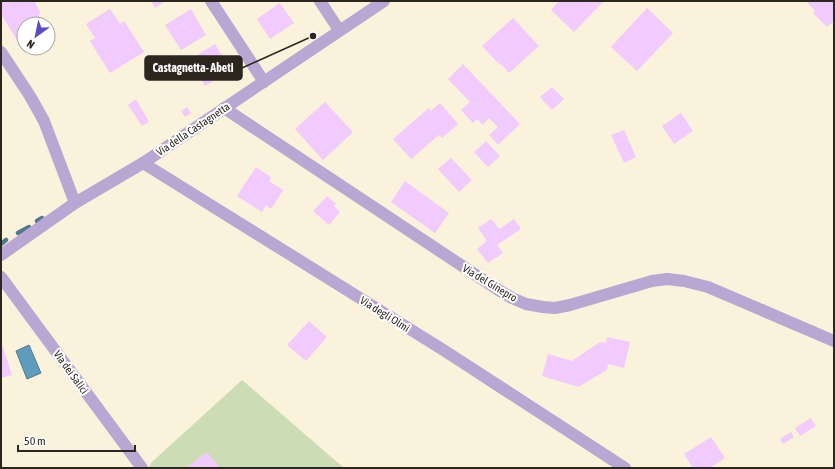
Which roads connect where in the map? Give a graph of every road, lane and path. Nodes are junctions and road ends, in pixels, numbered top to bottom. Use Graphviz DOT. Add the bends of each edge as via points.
graph roads {
  1 [pos="211,1"];
  2 [pos="320,1"];
  3 [pos="384,1"];
  4 [pos="339,30"];
  5 [pos="1,52"];
  6 [pos="264,82"];
  7 [pos="224,108"];
  8 [pos="143,163"];
  9 [pos="75,203"];
  10 [pos="1,255"];
  11 [pos="1,277"];
  12 [pos="834,341"];
  13 [pos="142,468"];
  14 [pos="625,468"];
  1 -- 6 [label="street"];
  2 -- 4 [label="street"];
  3 -- 4 [label="street, Via della Castagnetta"];
  4 -- 6 [label="street, Via della Castagnetta"];
  5 -- 9 [label="street" via="44,121"];
  6 -- 7 [label="street, Via della Castagnetta"];
  7 -- 8 [label="street, Via della Castagnetta"];
  7 -- 12 [label="street, Via del Ginepro" via="497,290 522,303 561,307 652,281 684,280 708,287"];
  8 -- 9 [label="street, Via della Castagnetta"];
  8 -- 14 [label="street, Via degli Olmi" via="445,351"];
  9 -- 10 [label="street, Via della Castagnetta"];
  11 -- 13 [label="street, Via dei Salici"];
}
